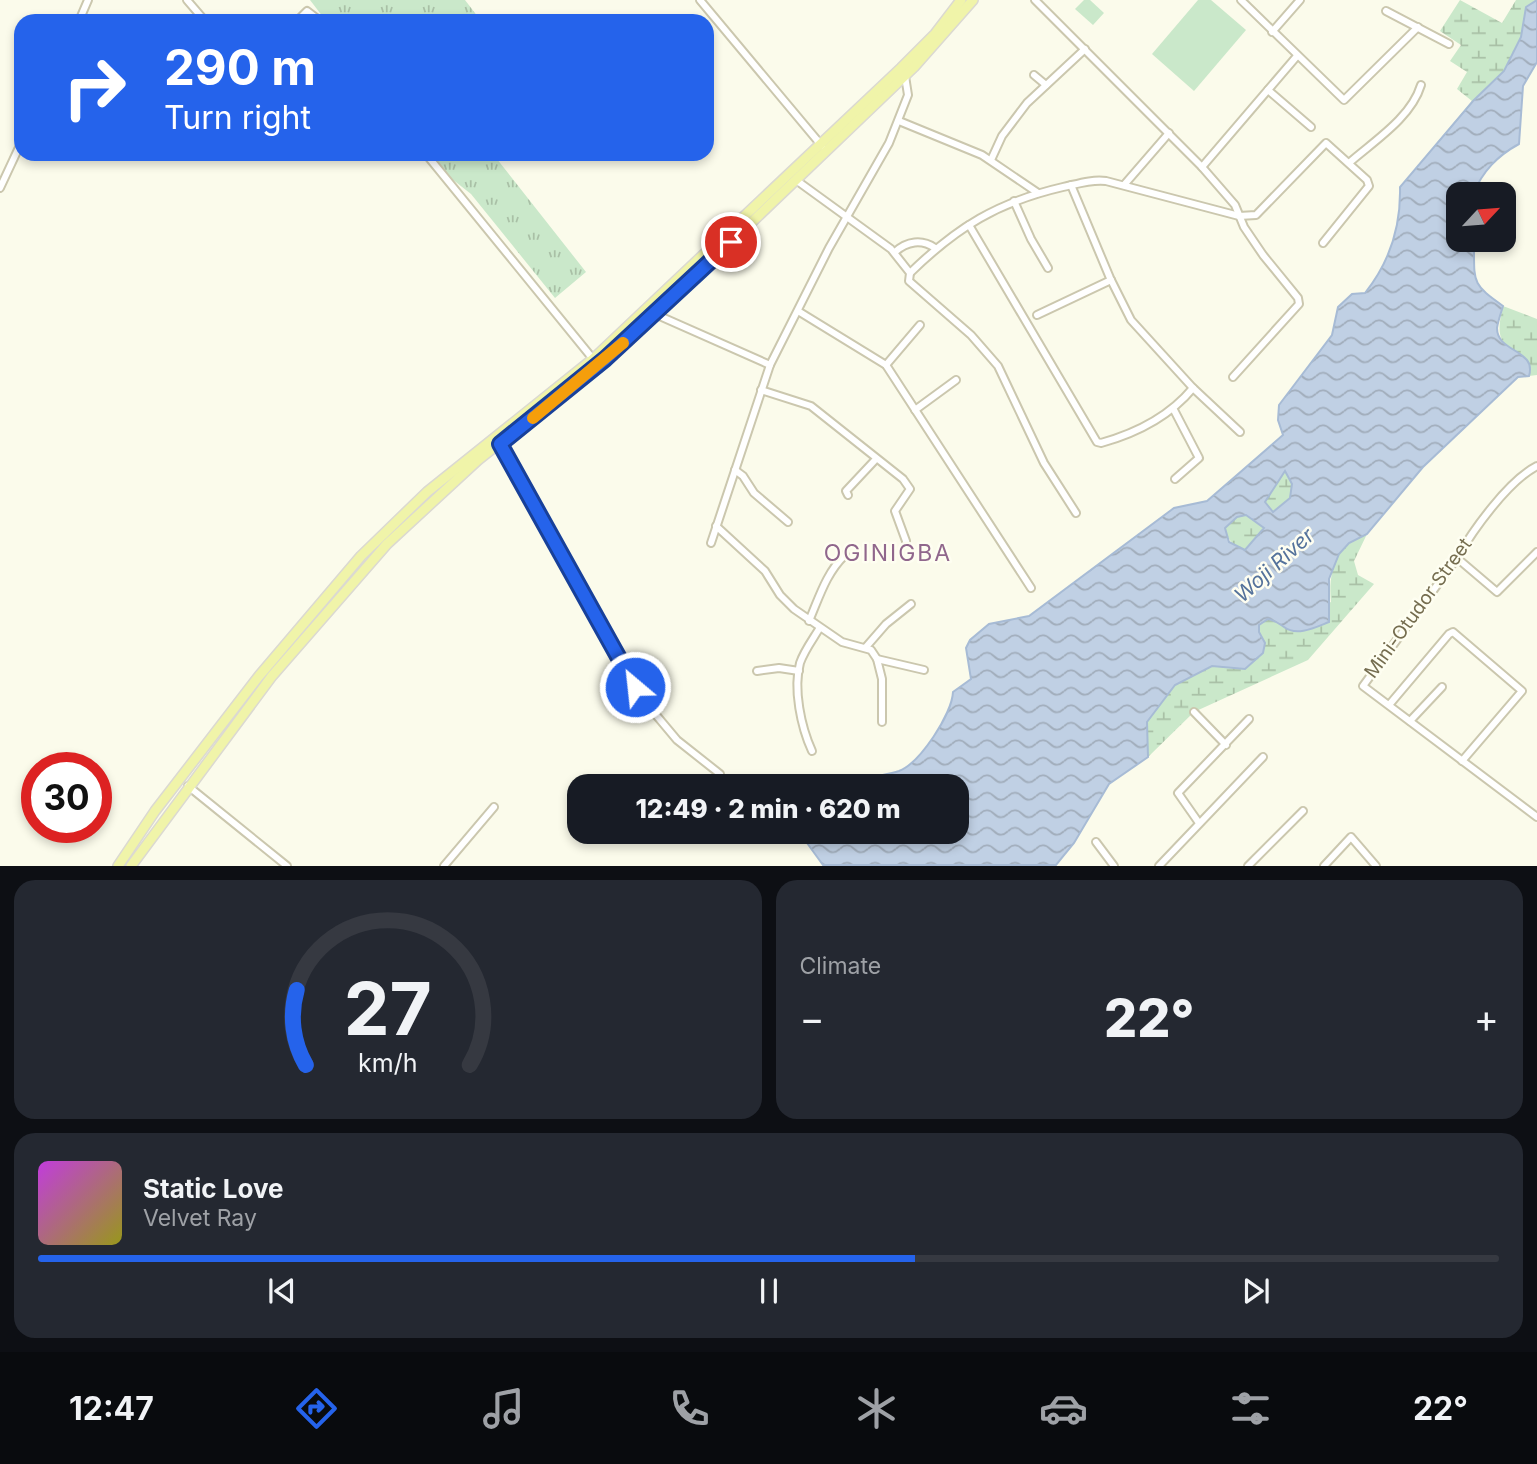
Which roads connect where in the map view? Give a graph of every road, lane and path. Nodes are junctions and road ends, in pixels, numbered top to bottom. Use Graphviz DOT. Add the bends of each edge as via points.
graph roads {
  1 [pos="187,0"];
  2 [pos="699,0"];
  3 [pos="961,0"];
  4 [pos="973,0"];
  5 [pos="1035,0"];
  6 [pos="1241,0"];
  7 [pos="1300,0"];
  8 [pos="1386,11"];
  9 [pos="199,14"];
  10 [pos="711,14"];
  11 [pos="714,18"];
  12 [pos="1418,27"];
  13 [pos="1272,32"];
  14 [pos="1449,44"];
  15 [pos="1084,49"];
  16 [pos="1297,56"];
  17 [pos="1034,75"];
  18 [pos="905,76"];
  19 [pos="1046,85"];
  20 [pos="1421,85"];
  21 [pos="1268,90"];
  22 [pos="899,121"];
  23 [pos="1311,127"];
  24 [pos="1169,133"];
  25 [pos="823,148"];
  26 [pos="14,158"];
  27 [pos="991,160"];
  28 [pos="432,161"];
  29 [pos="1349,163"];
  30 [pos="1202,167"];
  31 [pos="796,180"];
  32 [pos="1071,185"];
  33 [pos="1124,186"];
  34 [pos="0,188"];
  35 [pos="1038,193"];
  36 [pos="1014,201"];
  37 [pos="1239,216"];
  38 [pos="845,218"];
  39 [pos="968,225"];
  40 [pos="1323,243"];
  41 [pos="935,248"];
  42 [pos="895,252"];
  43 [pos="1048,268"];
  44 [pos="910,273"];
  45 [pos="1111,280"];
  46 [pos="798,311"];
  47 [pos="655,314"];
  48 [pos="1037,315"];
  49 [pos="920,325"];
  50 [pos="593,359"];
  51 [pos="770,365"];
  52 [pos="886,365"];
  53 [pos="1233,377"];
  54 [pos="956,380"];
  55 [pos="1193,388"];
  56 [pos="761,390"];
  57 [pos="915,410"];
  58 [pos="1174,410"];
  59 [pos="1240,432"];
  60 [pos="500,444"];
  61 [pos="876,459"];
  62 [pos="1537,466"];
  63 [pos="734,470"];
  64 [pos="1175,479"];
  65 [pos="848,495"];
  66 [pos="1076,513"];
  67 [pos="788,522"];
  68 [pos="716,526"];
  69 [pos="906,541"];
  70 [pos="711,543"];
  71 [pos="1537,552"];
  72 [pos="845,555"];
  73 [pos="361,556"];
  74 [pos="1458,558"];
  75 [pos="369,563"];
  76 [pos="1031,588"];
  77 [pos="911,604"];
  78 [pos="809,621"];
  79 [pos="819,629"];
  80 [pos="866,647"];
  81 [pos="877,659"];
  82 [pos="924,670"];
  83 [pos="757,671"];
  84 [pos="799,671"];
  85 [pos="1442,687"];
  86 [pos="1389,705"];
  87 [pos="1194,712"];
  88 [pos="1249,719"];
  89 [pos="1410,721"];
  90 [pos="882,723"];
  91 [pos="1226,745"];
  92 [pos="812,751"];
  93 [pos="1263,757"];
  94 [pos="1462,761"];
  95 [pos="720,774"];
  96 [pos="188,786"];
  97 [pos="494,807"];
  98 [pos="1303,811"];
  99 [pos="1537,817"];
  100 [pos="1199,823"];
  101 [pos="1096,842"];
  102 [pos="118,866"];
  103 [pos="131,866"];
  104 [pos="287,866"];
  105 [pos="443,866"];
  106 [pos="1114,866"];
  107 [pos="1159,866"];
  108 [pos="1248,866"];
  109 [pos="1324,866"];
  110 [pos="1377,866"];
  1 -- 9 [label="street"];
  2 -- 10 [label="street"];
  3 -- 25 [label="main road" via="935,34"];
  4 -- 18 [label="main road"];
  5 -- 15 [label="street"];
  6 -- 13 [label="street"];
  7 -- 13 [label="street"];
  8 -- 12 [label="street"];
  11 -- 25 [label="street"];
  12 -- 14 [label="street"];
  12 -- 16 [label="street" via="1347,100"];
  13 -- 16 [label="street"];
  15 -- 19 [label="street"];
  15 -- 24 [label="street"];
  16 -- 21 [label="street"];
  17 -- 19 [label="street"];
  18 -- 22 [label="street" via="908,95"];
  18 -- 25 [label="main road"];
  19 -- 27 [label="street" via="1002,136"];
  20 -- 29 [label="street" via="1402,116"];
  21 -- 23 [label="street"];
  21 -- 30 [label="street"];
  22 -- 27 [label="street"];
  22 -- 38 [label="street"];
  24 -- 30 [label="street"];
  24 -- 33 [label="street"];
  25 -- 31 [label="main road"];
  25 -- 50 [label="main road"];
  26 -- 34 [label="street"];
  27 -- 35 [label="street"];
  28 -- 50 [label="street"];
  29 -- 37 [label="street" via="1324,144 1256,215"];
  29 -- 40 [label="street" via="1369,186"];
  30 -- 37 [label="street" via="1236,205"];
  31 -- 38 [label="street"];
  31 -- 47 [label="main road"];
  32 -- 33 [label="street" via="1099,180"];
  32 -- 35 [label="street"];
  32 -- 45 [label="street"];
  33 -- 37 [label="street"];
  35 -- 36 [label="street"];
  36 -- 39 [label="street"];
  36 -- 43 [label="street"];
  37 -- 53 [label="street" via="1300,301"];
  38 -- 42 [label="street"];
  38 -- 46 [label="street"];
  39 -- 41 [label="street"];
  39 -- 58 [label="street" via="1097,442 1139,431"];
  41 -- 42 [label="street" via="915,242"];
  41 -- 44 [label="street"];
  42 -- 44 [label="street"];
  44 -- 66 [label="street" via="912,285 971,335 998,366 1041,457"];
  45 -- 48 [label="street"];
  45 -- 55 [label="street" via="1133,322"];
  46 -- 51 [label="street"];
  46 -- 52 [label="street"];
  47 -- 51 [label="street"];
  47 -- 60 [label="main road"];
  49 -- 52 [label="street"];
  50 -- 73 [label="main road" via="448,475"];
  51 -- 56 [label="street"];
  52 -- 57 [label="street"];
  54 -- 57 [label="street"];
  55 -- 58 [label="street"];
  55 -- 59 [label="street"];
  56 -- 61 [label="street" via="811,406"];
  56 -- 63 [label="street"];
  57 -- 76 [label="street"];
  58 -- 64 [label="street" via="1199,458"];
  60 -- 75 [label="main road"];
  60 -- 95 [label="street" via="640,695 672,735"];
  61 -- 65 [label="street" via="846,491"];
  61 -- 69 [label="street" via="908,484 909,491 895,511"];
  62 -- 74 [label="street, Mini-Otudor Street" via="1520,477 1469,536"];
  63 -- 67 [label="street"];
  63 -- 68 [label="street"];
  68 -- 70 [label="street"];
  68 -- 78 [label="street" via="765,570 780,595"];
  71 -- 74 [label="street" via="1497,592"];
  72 -- 78 [label="street" via="818,594"];
  73 -- 75 [label="main road"];
  73 -- 102 [label="main road" via="250,687"];
  74 -- 86 [label="street, Mini-Otudor Street" via="1364,683 1365,689"];
  75 -- 96 [label="main road" via="283,662"];
  77 -- 80 [label="street"];
  78 -- 79 [label="street"];
  79 -- 80 [label="street" via="842,642"];
  79 -- 84 [label="street"];
  80 -- 81 [label="street"];
  81 -- 82 [label="street"];
  81 -- 90 [label="street" via="883,679"];
  83 -- 84 [label="street"];
  84 -- 92 [label="street" via="804,731"];
  85 -- 89 [label="street"];
  86 -- 89 [label="street, Mini-Otudor Street"];
  86 -- 94 [label="street" via="1451,632 1521,689"];
  87 -- 91 [label="street"];
  88 -- 91 [label="street"];
  89 -- 94 [label="street, Mini-Otudor Street"];
  91 -- 100 [label="street" via="1177,795"];
  93 -- 100 [label="street"];
  94 -- 99 [label="street, Mini-Otudor Street"];
  96 -- 103 [label="main road"];
  96 -- 104 [label="street"];
  97 -- 105 [label="street"];
  98 -- 108 [label="street"];
  100 -- 107 [label="street"];
  101 -- 106 [label="street"];
  109 -- 110 [label="street" via="1353,837"];
}
